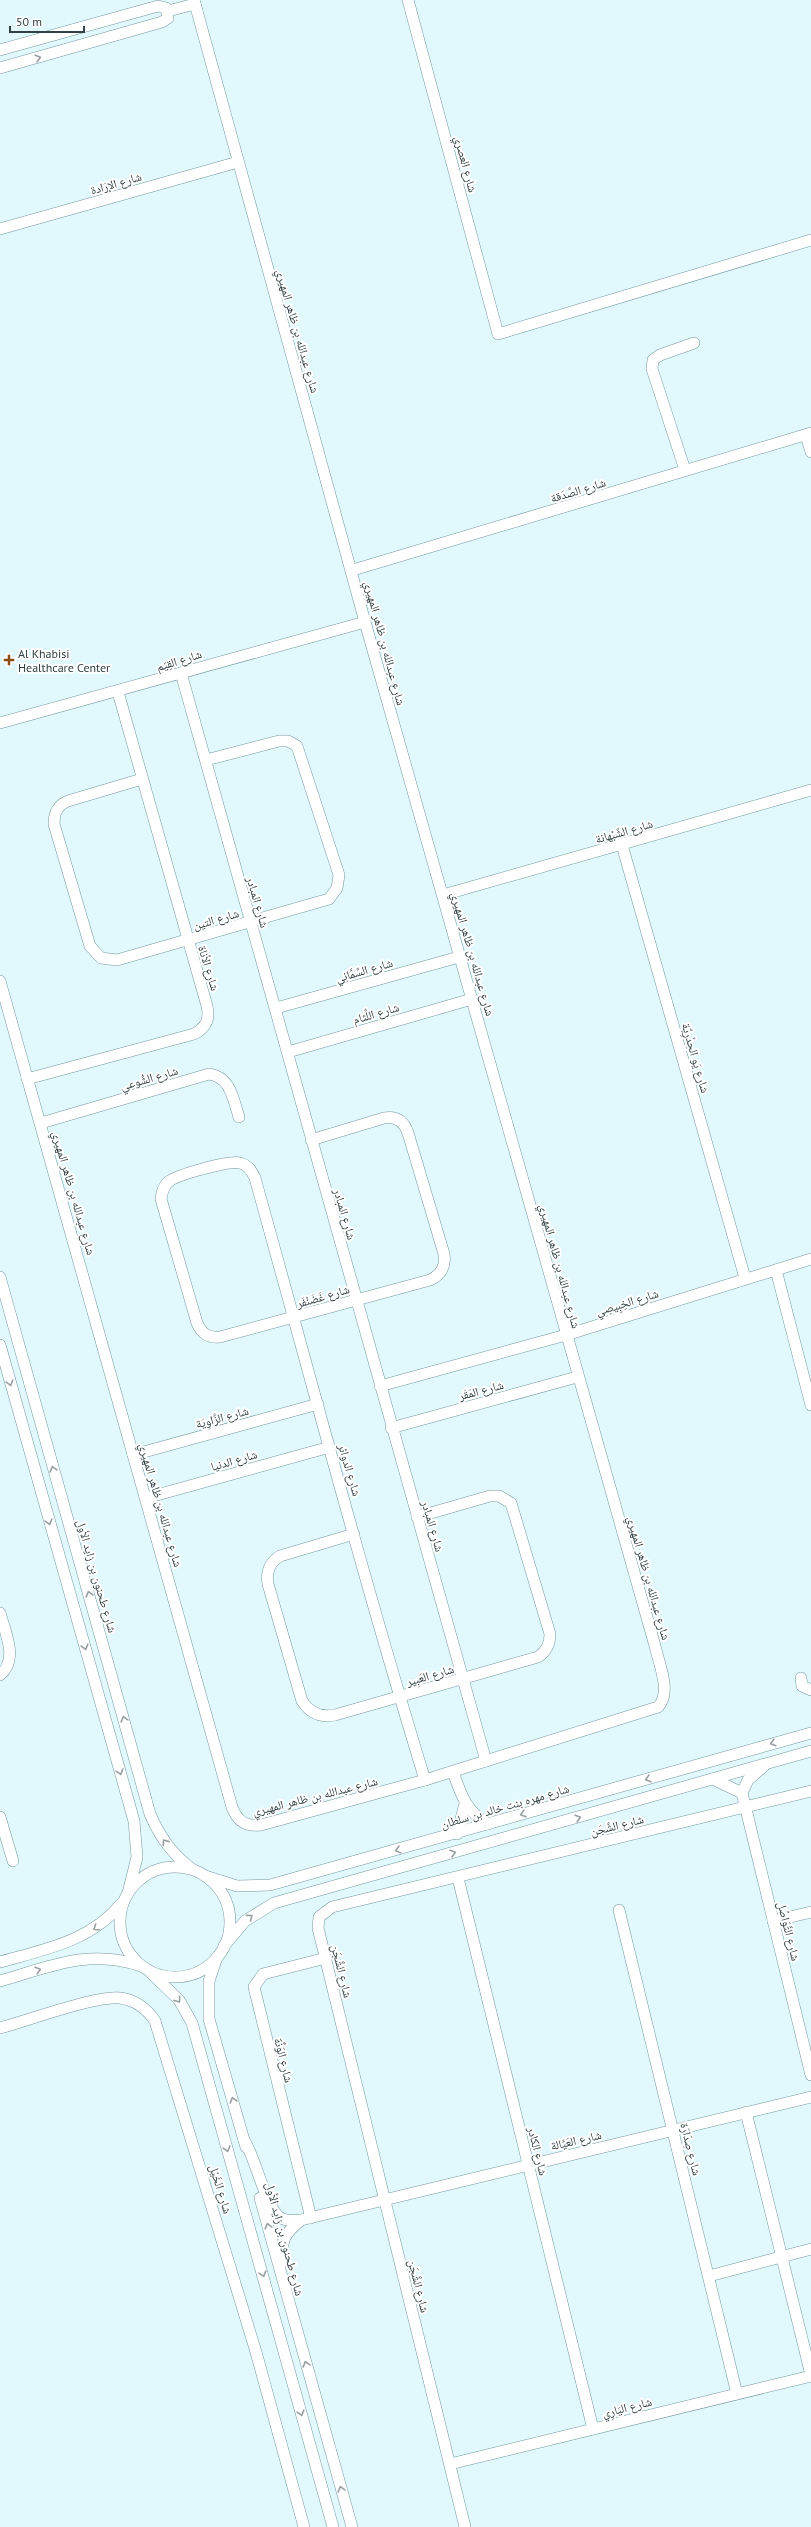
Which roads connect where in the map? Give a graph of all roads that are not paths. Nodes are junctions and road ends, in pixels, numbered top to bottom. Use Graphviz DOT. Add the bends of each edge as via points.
graph roads {
  1 [pos="408,0"];
  2 [pos="194,2"];
  3 [pos="168,12"];
  4 [pos="0,50"];
  5 [pos="0,68"];
  6 [pos="238,162"];
  7 [pos="0,229"];
  8 [pos="811,240"];
  9 [pos="694,343"];
  10 [pos="809,434"];
  11 [pos="811,452"];
  12 [pos="685,470"];
  13 [pos="353,570"];
  14 [pos="365,622"];
  15 [pos="181,673"];
  16 [pos="118,692"];
  17 [pos="0,723"];
  18 [pos="206,760"];
  19 [pos="142,779"];
  20 [pos="811,790"];
  21 [pos="622,845"];
  22 [pos="443,895"];
  23 [pos="250,923"];
  24 [pos="187,940"];
  25 [pos="460,957"];
  26 [pos="0,981"];
  27 [pos="472,999"];
  28 [pos="276,1008"];
  29 [pos="288,1052"];
  30 [pos="27,1079"];
  31 [pos="239,1117"];
  32 [pos="41,1123"];
  33 [pos="311,1140"];
  34 [pos="249,1168"];
  35 [pos="811,1259"];
  36 [pos="776,1270"];
  37 [pos="0,1277"];
  38 [pos="745,1278"];
  39 [pos="356,1300"];
  40 [pos="294,1318"];
  41 [pos="566,1335"];
  42 [pos="0,1345"];
  43 [pos="577,1377"];
  44 [pos="380,1386"];
  45 [pos="318,1404"];
  46 [pos="811,1406"];
  47 [pos="391,1428"];
  48 [pos="330,1447"];
  49 [pos="133,1455"];
  50 [pos="146,1498"];
  51 [pos="417,1517"];
  52 [pos="354,1534"];
  53 [pos="0,1613"];
  54 [pos="0,1675"];
  55 [pos="801,1678"];
  56 [pos="463,1680"];
  57 [pos="811,1690"];
  58 [pos="400,1698"];
  59 [pos="811,1733"];
  60 [pos="811,1751"];
  61 [pos="486,1761"];
  62 [pos="767,1763"];
  63 [pos="453,1772"];
  64 [pos="713,1779"];
  65 [pos="425,1780"];
  66 [pos="811,1791"];
  67 [pos="742,1793"];
  68 [pos="464,1804"];
  69 [pos="746,1806"];
  70 [pos="0,1817"];
  71 [pos="488,1824"];
  72 [pos="457,1834"];
  73 [pos="13,1861"];
  74 [pos="192,1869"];
  75 [pos="205,1876"];
  76 [pos="458,1878"];
  77 [pos="126,1897"];
  78 [pos="619,1910"];
  79 [pos="811,1912"];
  80 [pos="773,1921"];
  81 [pos="224,1946"];
  82 [pos="217,1957"];
  83 [pos="326,1958"];
  84 [pos="0,1962"];
  85 [pos="147,1970"];
  86 [pos="0,1981"];
  87 [pos="0,2028"];
  88 [pos="811,2075"];
  89 [pos="811,2097"];
  90 [pos="746,2112"];
  91 [pos="673,2130"];
  92 [pos="244,2140"];
  93 [pos="528,2165"];
  94 [pos="384,2200"];
  95 [pos="306,2219"];
  96 [pos="811,2249"];
  97 [pos="780,2257"];
  98 [pos="709,2276"];
  99 [pos="297,2332"];
  100 [pos="811,2376"];
  101 [pos="737,2394"];
  102 [pos="593,2429"];
  103 [pos="450,2464"];
  104 [pos="304,2527"];
  105 [pos="333,2527"];
  106 [pos="352,2527"];
  107 [pos="465,2527"];
  1 -- 8 [label="street, شارع العصري" via="498,334"];
  2 -- 3 [label="street"];
  2 -- 6 [label="street, شارع عبدالله بن ظاهر المهيري"];
  3 -- 4 [label="street" via="166,8 158,6"];
  5 -- 3 [label="street, one-way" via="162,22 168,18"];
  6 -- 7 [label="street, شارع الإرَادة"];
  6 -- 13 [label="street, شارع عبدالله بن ظاهر المهيري"];
  9 -- 12 [label="street" via="660,355 653,360 652,369"];
  10 -- 11 [label="street"];
  10 -- 12 [label="street, شارع الصَّدَقة"];
  12 -- 13 [label="street, شارع الصَّدَقة"];
  13 -- 14 [label="street, شارع عبدالله بن ظاهر المهيري"];
  14 -- 15 [label="street, شارع القِيَم"];
  14 -- 22 [label="street, شارع عبدالله بن ظاهر المهيري"];
  15 -- 16 [label="street, شارع القِيَم"];
  15 -- 18 [label="street, شارع المبادر"];
  16 -- 17 [label="street, شارع القِيَم"];
  16 -- 19 [label="street, شارع الأناة"];
  18 -- 23 [label="street, شارع المبادر"];
  18 -- 23 [label="street, شارع التين" via="279,741 288,741 297,746 339,875 337,888 329,899"];
  19 -- 24 [label="street, شارع الأناة"];
  19 -- 24 [label="street, شارع التين" via="61,804 55,813 54,824 90,946 96,954 106,960 117,960"];
  20 -- 21 [label="street, شارع الشَّبْهانة"];
  21 -- 22 [label="street, شارع الشَّبْهانة"];
  21 -- 38 [label="street, شارع يَو الحِدْرِيَّة"];
  22 -- 25 [label="street, شارع عبدالله بن ظاهر المهيري"];
  23 -- 24 [label="street, شارع التين"];
  23 -- 28 [label="street, شارع المبادر"];
  24 -- 30 [label="street, شارع الأناة" via="208,1011 206,1023 199,1031"];
  25 -- 27 [label="street, شارع عبدالله بن ظاهر المهيري"];
  25 -- 28 [label="street, شارع السِّمَّانِي"];
  26 -- 30 [label="street, شارع عبدالله بن ظاهر المهيري"];
  27 -- 29 [label="street, شارع اللِّثام"];
  27 -- 41 [label="street, شارع عبدالله بن ظاهر المهيري"];
  28 -- 29 [label="street, شارع المبادر"];
  29 -- 33 [label="street, شارع المبادر"];
  30 -- 32 [label="street, شارع عبدالله بن ظاهر المهيري"];
  31 -- 32 [label="street, شارع الشُّوعِي" via="228,1084 216,1075 210,1074"];
  32 -- 49 [label="street, شارع عبدالله بن ظاهر المهيري"];
  33 -- 39 [label="street, شارع المبادر"];
  33 -- 39 [label="street, شارع غَضَنْفَر" via="384,1118 399,1120 408,1133 442,1246 444,1265 435,1278"];
  34 -- 40 [label="street, شارع الدوائر" via="255,1178"];
  34 -- 40 [label="street, شارع غَضَنْفَر" via="239,1162 227,1163 172,1180 164,1187 162,1204 196,1324 206,1335 220,1337"];
  35 -- 36 [label="street, شارع الخِبِيصِي"];
  36 -- 38 [label="street, شارع الخِبِيصِي"];
  36 -- 46 [label="street"];
  74 -- 37 [label="street, شارع طحنون بن زايد الأول, one-way" via="162,1840 150,1814"];
  38 -- 41 [label="street, شارع الخِبِيصِي"];
  39 -- 40 [label="street, شارع غَضَنْفَر"];
  39 -- 44 [label="street, شارع المبادر"];
  40 -- 45 [label="street, شارع الدوائر"];
  41 -- 43 [label="street, شارع عبدالله بن ظاهر المهيري"];
  41 -- 44 [label="street, شارع الخِبِيصِي"];
  42 -- 77 [label="street, one-way" via="134,1820 137,1857"];
  43 -- 47 [label="street, شارع المَقَر"];
  43 -- 61 [label="street, شارع عبدالله بن ظاهر المهيري" via="652,1639 664,1697 661,1705 652,1711"];
  44 -- 47 [label="street, شارع المبادر"];
  45 -- 48 [label="street, شارع الدوائر"];
  45 -- 49 [label="street, شارع الزَّاوِيَة"];
  47 -- 51 [label="street, شارع المبادر"];
  48 -- 50 [label="street, شارع الدنيا"];
  48 -- 52 [label="street, شارع الدوائر"];
  49 -- 50 [label="street, شارع عبدالله بن ظاهر المهيري"];
  50 -- 65 [label="street, شارع عبدالله بن ظاهر المهيري" via="232,1807 240,1820 246,1825 261,1825"];
  51 -- 56 [label="street, شارع المبادر"];
  51 -- 56 [label="street, شارع العَبِير" via="490,1496 500,1496 508,1500 514,1506 548,1626 550,1641 544,1653 538,1657"];
  52 -- 58 [label="street, شارع الدوائر"];
  52 -- 58 [label="street, شارع العَبِير" via="274,1559 267,1571 268,1584 302,1701 309,1710 318,1715 329,1716"];
  53 -- 54 [label="street" via="10,1649 7,1666"];
  55 -- 57 [label="street" via="802,1686"];
  56 -- 58 [label="street, شارع العَبِير"];
  56 -- 61 [label="street, شارع المبادر"];
  58 -- 65 [label="street, شارع الدوائر"];
  59 -- 71 [label="street, شارع مهره بنت خالد بن سلطان, one-way"];
  60 -- 62 [label="street"];
  61 -- 63 [label="street, شارع عبدالله بن ظاهر المهيري"];
  62 -- 64 [label="street"];
  62 -- 67 [label="street" via="748,1780"];
  63 -- 65 [label="street, شارع عبدالله بن ظاهر المهيري"];
  63 -- 68 [label="street"];
  64 -- 67 [label="street"];
  81 -- 64 [label="street, one-way" via="246,1921 274,1903"];
  66 -- 69 [label="street, شارع الشَّجَن"];
  67 -- 69 [label="street, شارع التَّوَاصُل"];
  68 -- 71 [label="street" via="475,1816"];
  68 -- 72 [label="street"];
  69 -- 76 [label="street, شارع الشَّجَن"];
  69 -- 80 [label="street, شارع التَّوَاصُل"];
  70 -- 73 [label="street"];
  71 -- 72 [label="street, شارع مهره بنت خالد بن سلطان"];
  72 -- 75 [label="street, شارع مهره بنت خالد بن سلطان, one-way" via="270,1885 237,1886"];
  74 -- 75 [label="street"];
  74 -- 77 [label="street" via="174,1866 156,1870 141,1879"];
  75 -- 81 [label="street" via="223,1895 228,1908 230,1921"];
  76 -- 83 [label="street, شارع الشَّجَن" via="326,1909 318,1922"];
  76 -- 93 [label="street, شارع الكادر"];
  77 -- 84 [label="street, one-way" via="106,1921 84,1936"];
  77 -- 85 [label="street" via="120,1925 122,1938 131,1954"];
  78 -- 91 [label="street, شارع صِدَارَة"];
  79 -- 80 [label="street"];
  80 -- 88 [label="street, شارع التَّوَاصُل"];
  81 -- 82 [label="street"];
  82 -- 85 [label="street" via="206,1967 189,1975 171,1977"];
  92 -- 82 [label="street, شارع طحنون بن زايد الأول, one-way" via="210,2019 209,1981"];
  83 -- 94 [label="street, شارع الشَّجَن"];
  83 -- 95 [label="street, شارع الوَنَّة" via="263,1974 254,1987"];
  86 -- 85 [label="street, one-way" via="90,1957 118,1959"];
  85 -- 105 [label="street, one-way" via="179,2000 194,2030"];
  87 -- 104 [label="street, شارع الخَيْل" via="113,1998 134,2002 156,2021 253,2344"];
  89 -- 90 [label="street, شارع العَيَّالة"];
  90 -- 91 [label="street, شارع العَيَّالة"];
  90 -- 97 [label="street"];
  91 -- 93 [label="street, شارع العَيَّالة"];
  91 -- 98 [label="street, شارع صِدَارَة"];
  92 -- 95 [label="street, شارع العَيَّالة" via="274,2212 283,2219"];
  99 -- 92 [label="street, شارع طحنون بن زايد الأول, one-way"];
  93 -- 94 [label="street, شارع العَيَّالة"];
  93 -- 102 [label="street, شارع الكادر"];
  94 -- 95 [label="street, شارع العَيَّالة"];
  94 -- 103 [label="street, شارع الشَّجَن"];
  95 -- 99 [label="street, شارع العَيَّالة" via="285,2234 282,2248 296,2303"];
  96 -- 97 [label="street"];
  97 -- 98 [label="street"];
  97 -- 100 [label="street"];
  98 -- 101 [label="street, شارع صِدَارَة"];
  106 -- 99 [label="street, شارع طحنون بن زايد الأول, one-way"];
  100 -- 101 [label="street, شارع اليَارِي"];
  101 -- 102 [label="street, شارع اليَارِي"];
  102 -- 103 [label="street, شارع اليَارِي"];
  103 -- 107 [label="street, شارع الشَّجَن"];
}
